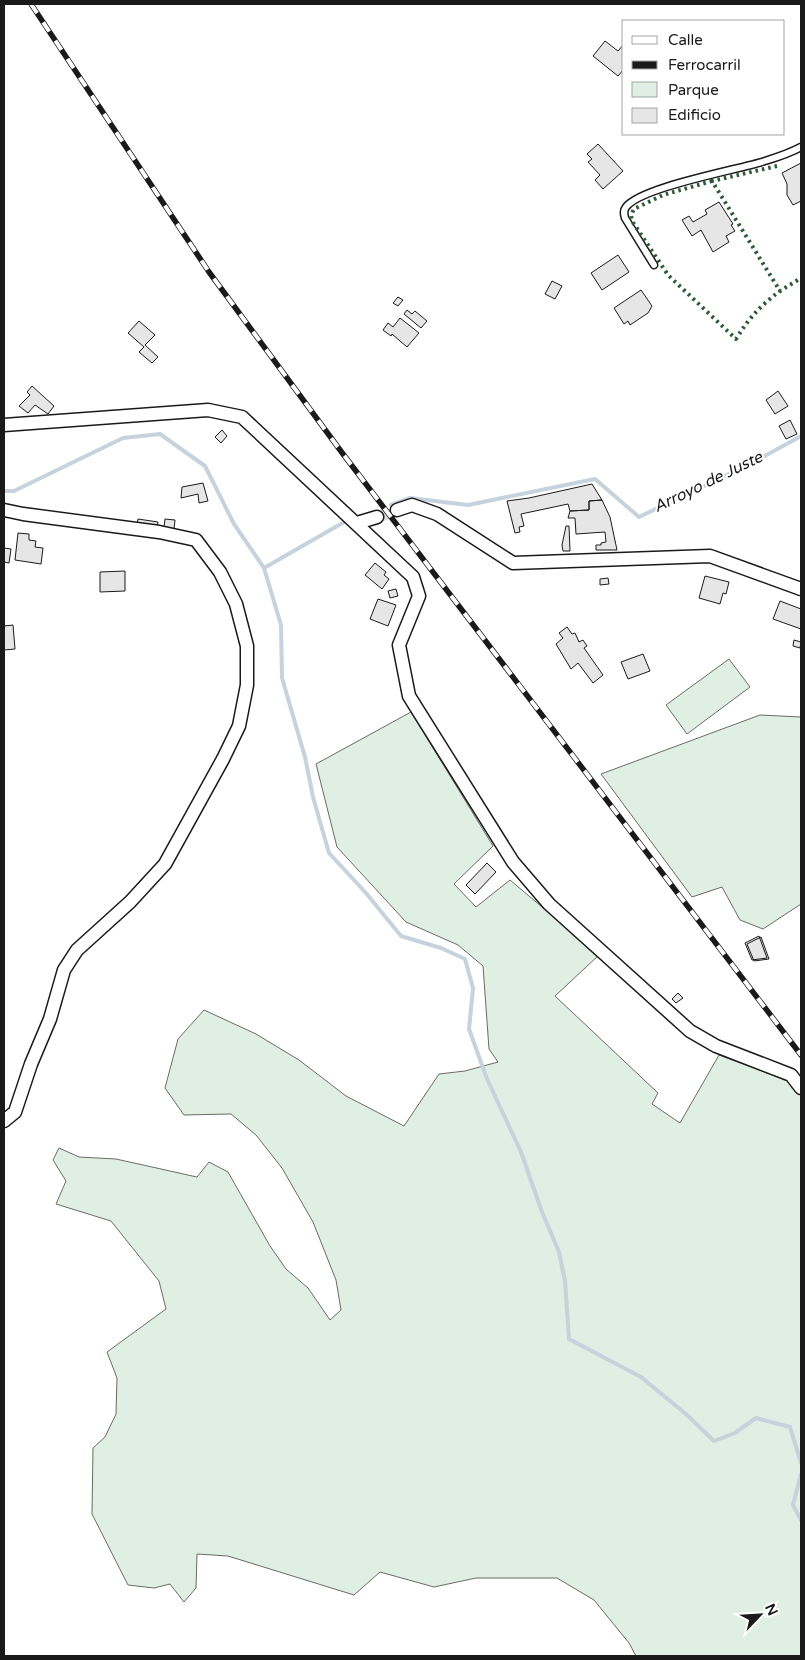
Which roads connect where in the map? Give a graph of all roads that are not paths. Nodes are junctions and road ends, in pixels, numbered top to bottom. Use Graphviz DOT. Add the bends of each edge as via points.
graph roads {
  1 [pos="801,147"];
  2 [pos="654,265"];
  3 [pos="4,424"];
  4 [pos="4,510"];
  5 [pos="397,510"];
  6 [pos="377,517"];
  7 [pos="357,523"];
  8 [pos="801,589"];
  9 [pos="801,1088"];
  10 [pos="4,1121"];
  1 -- 2 [label="lane" via="788,154 650,193 627,206 625,218"];
  3 -- 7 [label="street" via="208,410 242,417"];
  4 -- 10 [label="street" via="196,540 220,572 236,604 247,646 247,685 239,726 165,864 130,902 77,950 64,970 50,1019 15,1112"];
  5 -- 8 [label="street" via="412,506 437,514 513,563 710,556"];
  6 -- 7 [label="street"];
  7 -- 9 [label="street" via="413,577 418,596 399,645 410,696 514,862 549,904 690,1030 716,1046 791,1075"];
}
